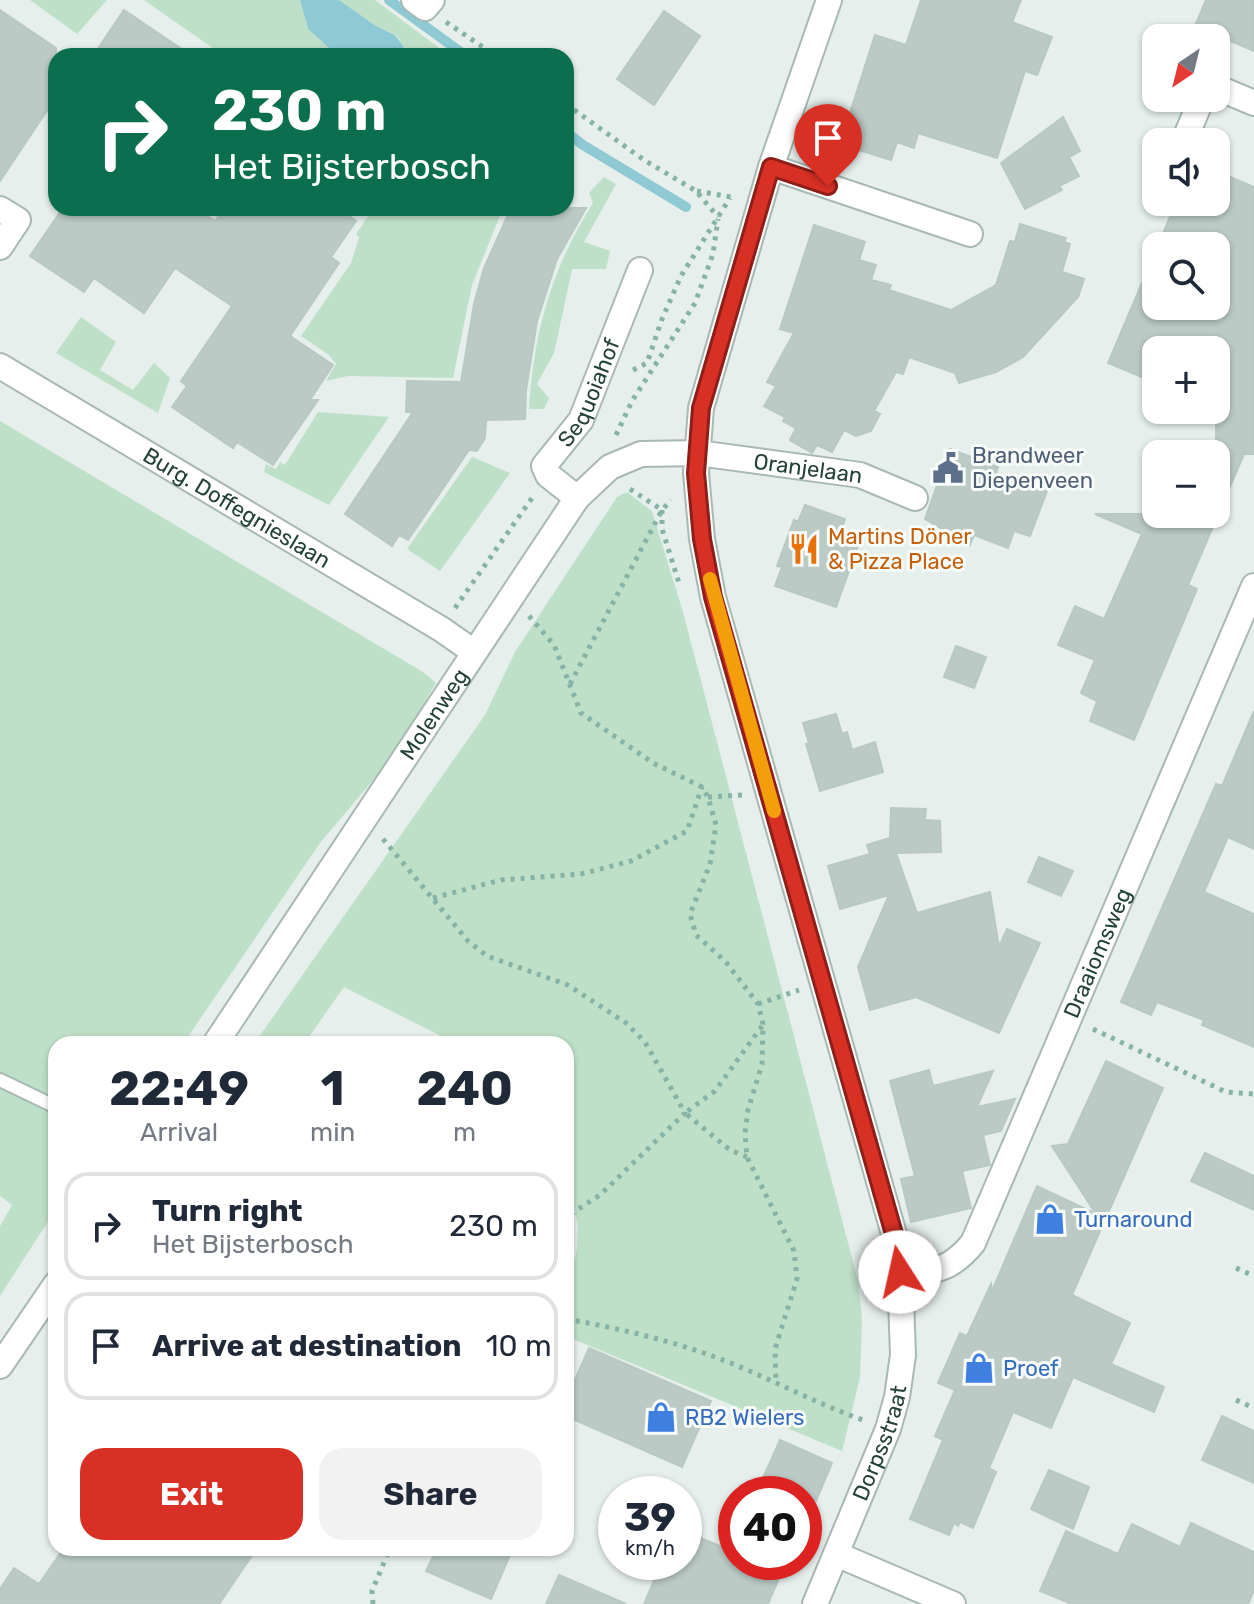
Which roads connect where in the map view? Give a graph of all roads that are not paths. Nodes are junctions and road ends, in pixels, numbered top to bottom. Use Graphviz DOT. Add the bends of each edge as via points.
graph roads {
  1 [pos="829,0"];
  2 [pos="1230,93"];
  3 [pos="1254,103"];
  4 [pos="771,167"];
  5 [pos="0,209"];
  6 [pos="970,234"];
  7 [pos="0,247"];
  8 [pos="640,270"];
  9 [pos="0,366"];
  10 [pos="698,453"];
  11 [pos="577,498"];
  12 [pos="915,498"];
  13 [pos="1254,586"];
  14 [pos="1246,626"];
  15 [pos="474,652"];
  16 [pos="220,1036"];
  17 [pos="0,1080"];
  18 [pos="48,1103"];
  19 [pos="900,1272"];
  20 [pos="48,1296"];
  21 [pos="0,1366"];
  22 [pos="836,1554"];
  23 [pos="815,1604"];
  24 [pos="953,1604"];
  1 -- 4 [label="street"];
  2 -- 3 [label="street"];
  4 -- 6 [label="street"];
  4 -- 10 [label="street" via="701,408"];
  5 -- 7 [label="street" via="18,220"];
  8 -- 11 [label="street, Sequoiahof" via="581,420 544,466"];
  9 -- 15 [label="street, Burg. Doffegnieslaan"];
  10 -- 11 [label="street, Molenweg" via="641,454 610,467"];
  10 -- 12 [label="street, Oranjelaan" via="860,475"];
  10 -- 19 [label="street" via="702,539 713,597 896,1241"];
  11 -- 15 [label="street, Molenweg"];
  13 -- 14 [label="street, Draaiomsweg"];
  14 -- 19 [label="street, Draaiomsweg" via="1068,1018 973,1243 947,1267"];
  15 -- 16 [label="street, Molenweg"];
  17 -- 18 [label="lane"];
  19 -- 22 [label="street, Dorpsstraat" via="903,1355 897,1397"];
  20 -- 21 [label="street"];
  22 -- 23 [label="street, Dorpsstraat"];
  22 -- 24 [label="street"];
}
